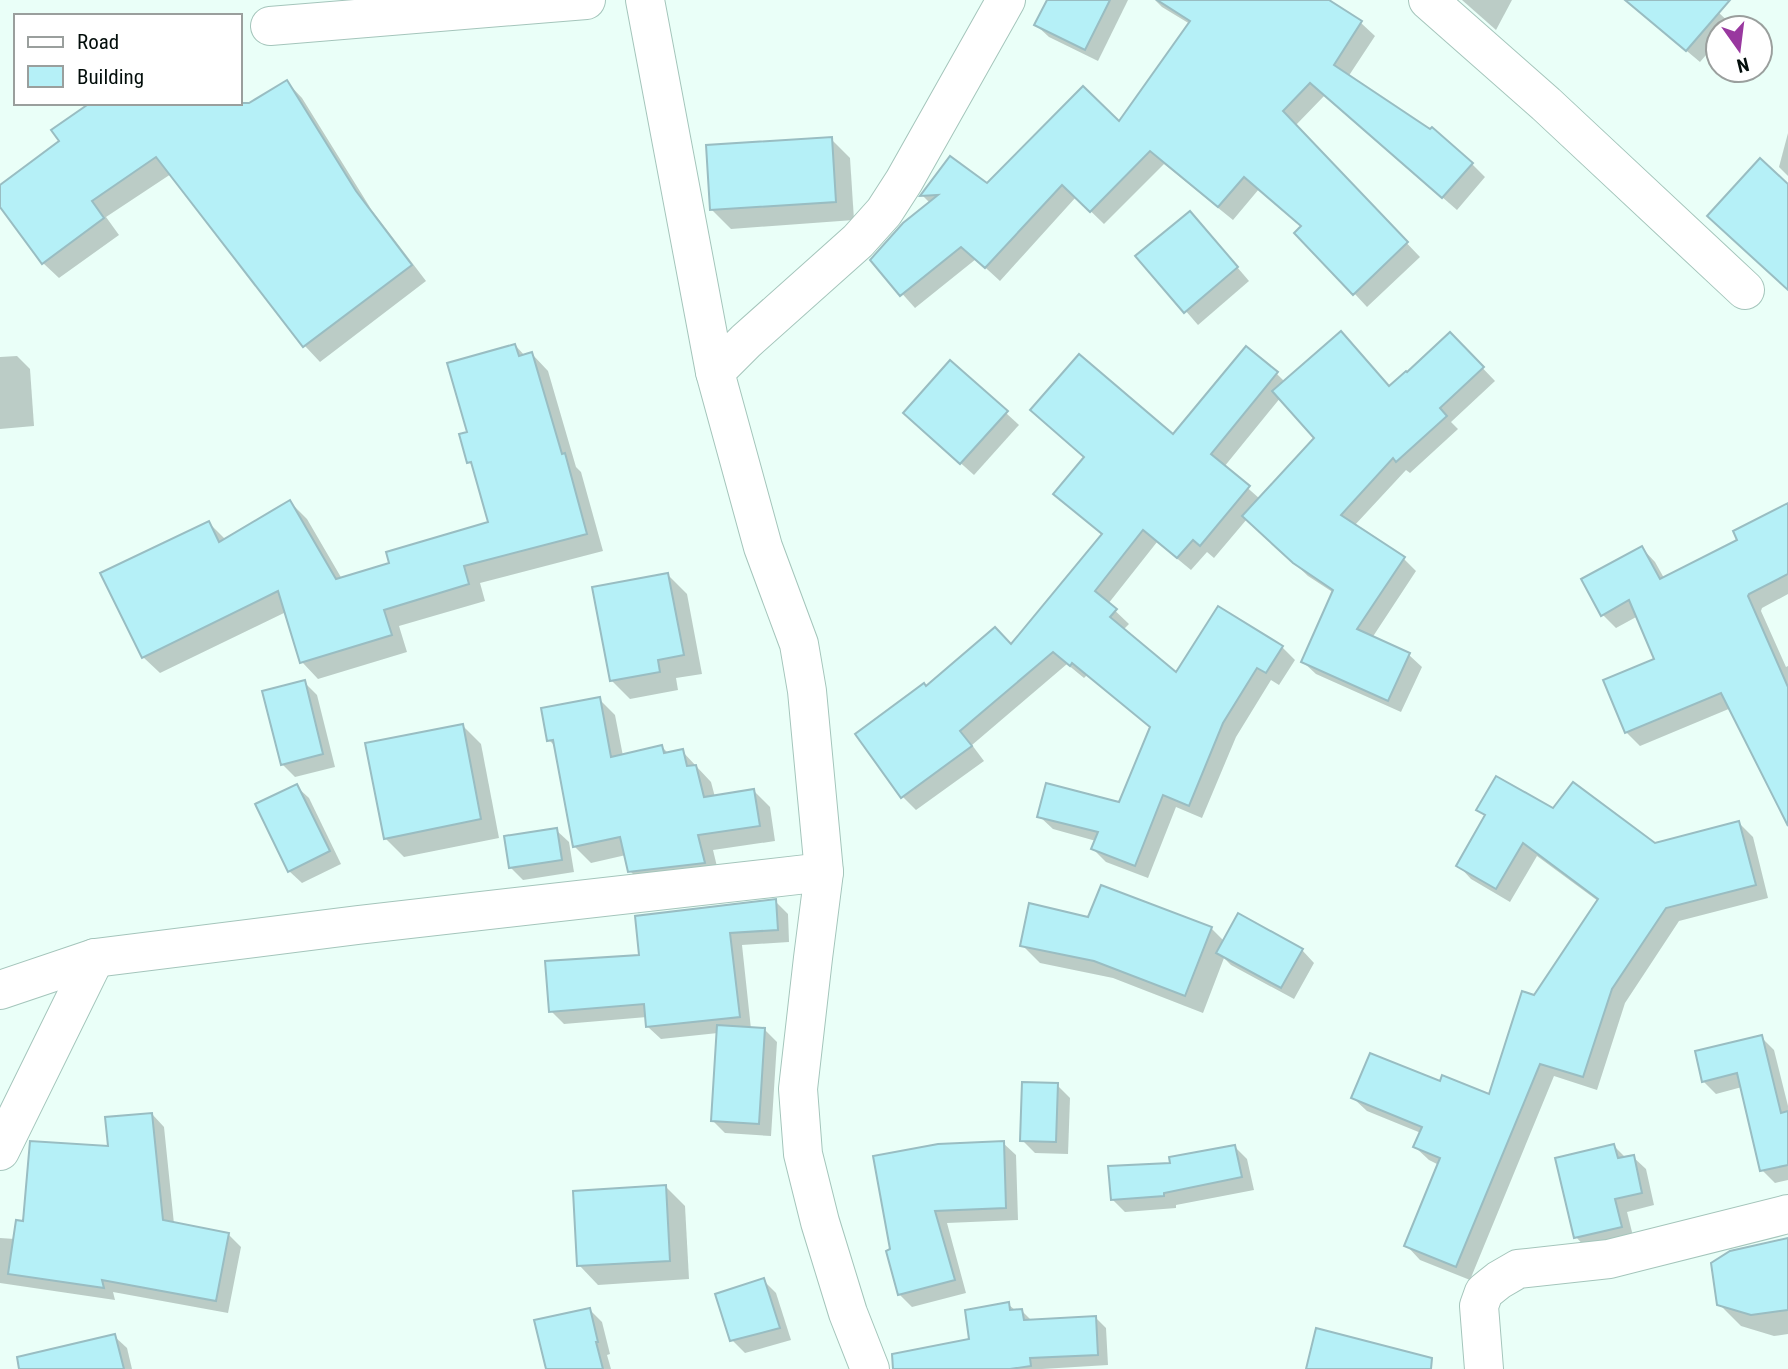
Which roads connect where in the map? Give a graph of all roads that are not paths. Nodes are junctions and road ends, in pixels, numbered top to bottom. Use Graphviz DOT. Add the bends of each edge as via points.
graph roads {
  1 [pos="586,0"];
  2 [pos="645,0"];
  3 [pos="1006,0"];
  4 [pos="1428,0"];
  5 [pos="270,26"];
  6 [pos="1745,290"];
  7 [pos="715,372"];
  8 [pos="824,872"];
  9 [pos="94,958"];
  10 [pos="0,990"];
  11 [pos="0,1151"];
  12 [pos="1788,1214"];
  13 [pos="870,1369"];
  14 [pos="1484,1369"];
  1 -- 5 [label="street"];
  2 -- 7 [label="street"];
  3 -- 7 [label="street" via="884,212"];
  4 -- 6 [label="street"];
  7 -- 8 [label="street" via="763,547 799,644"];
  8 -- 9 [label="street"];
  8 -- 13 [label="street" via="799,1089 803,1154 848,1313"];
  9 -- 10 [label="street"];
  9 -- 11 [label="street"];
  12 -- 14 [label="street" via="1609,1259 1518,1269 1484,1293 1479,1306"];
}
